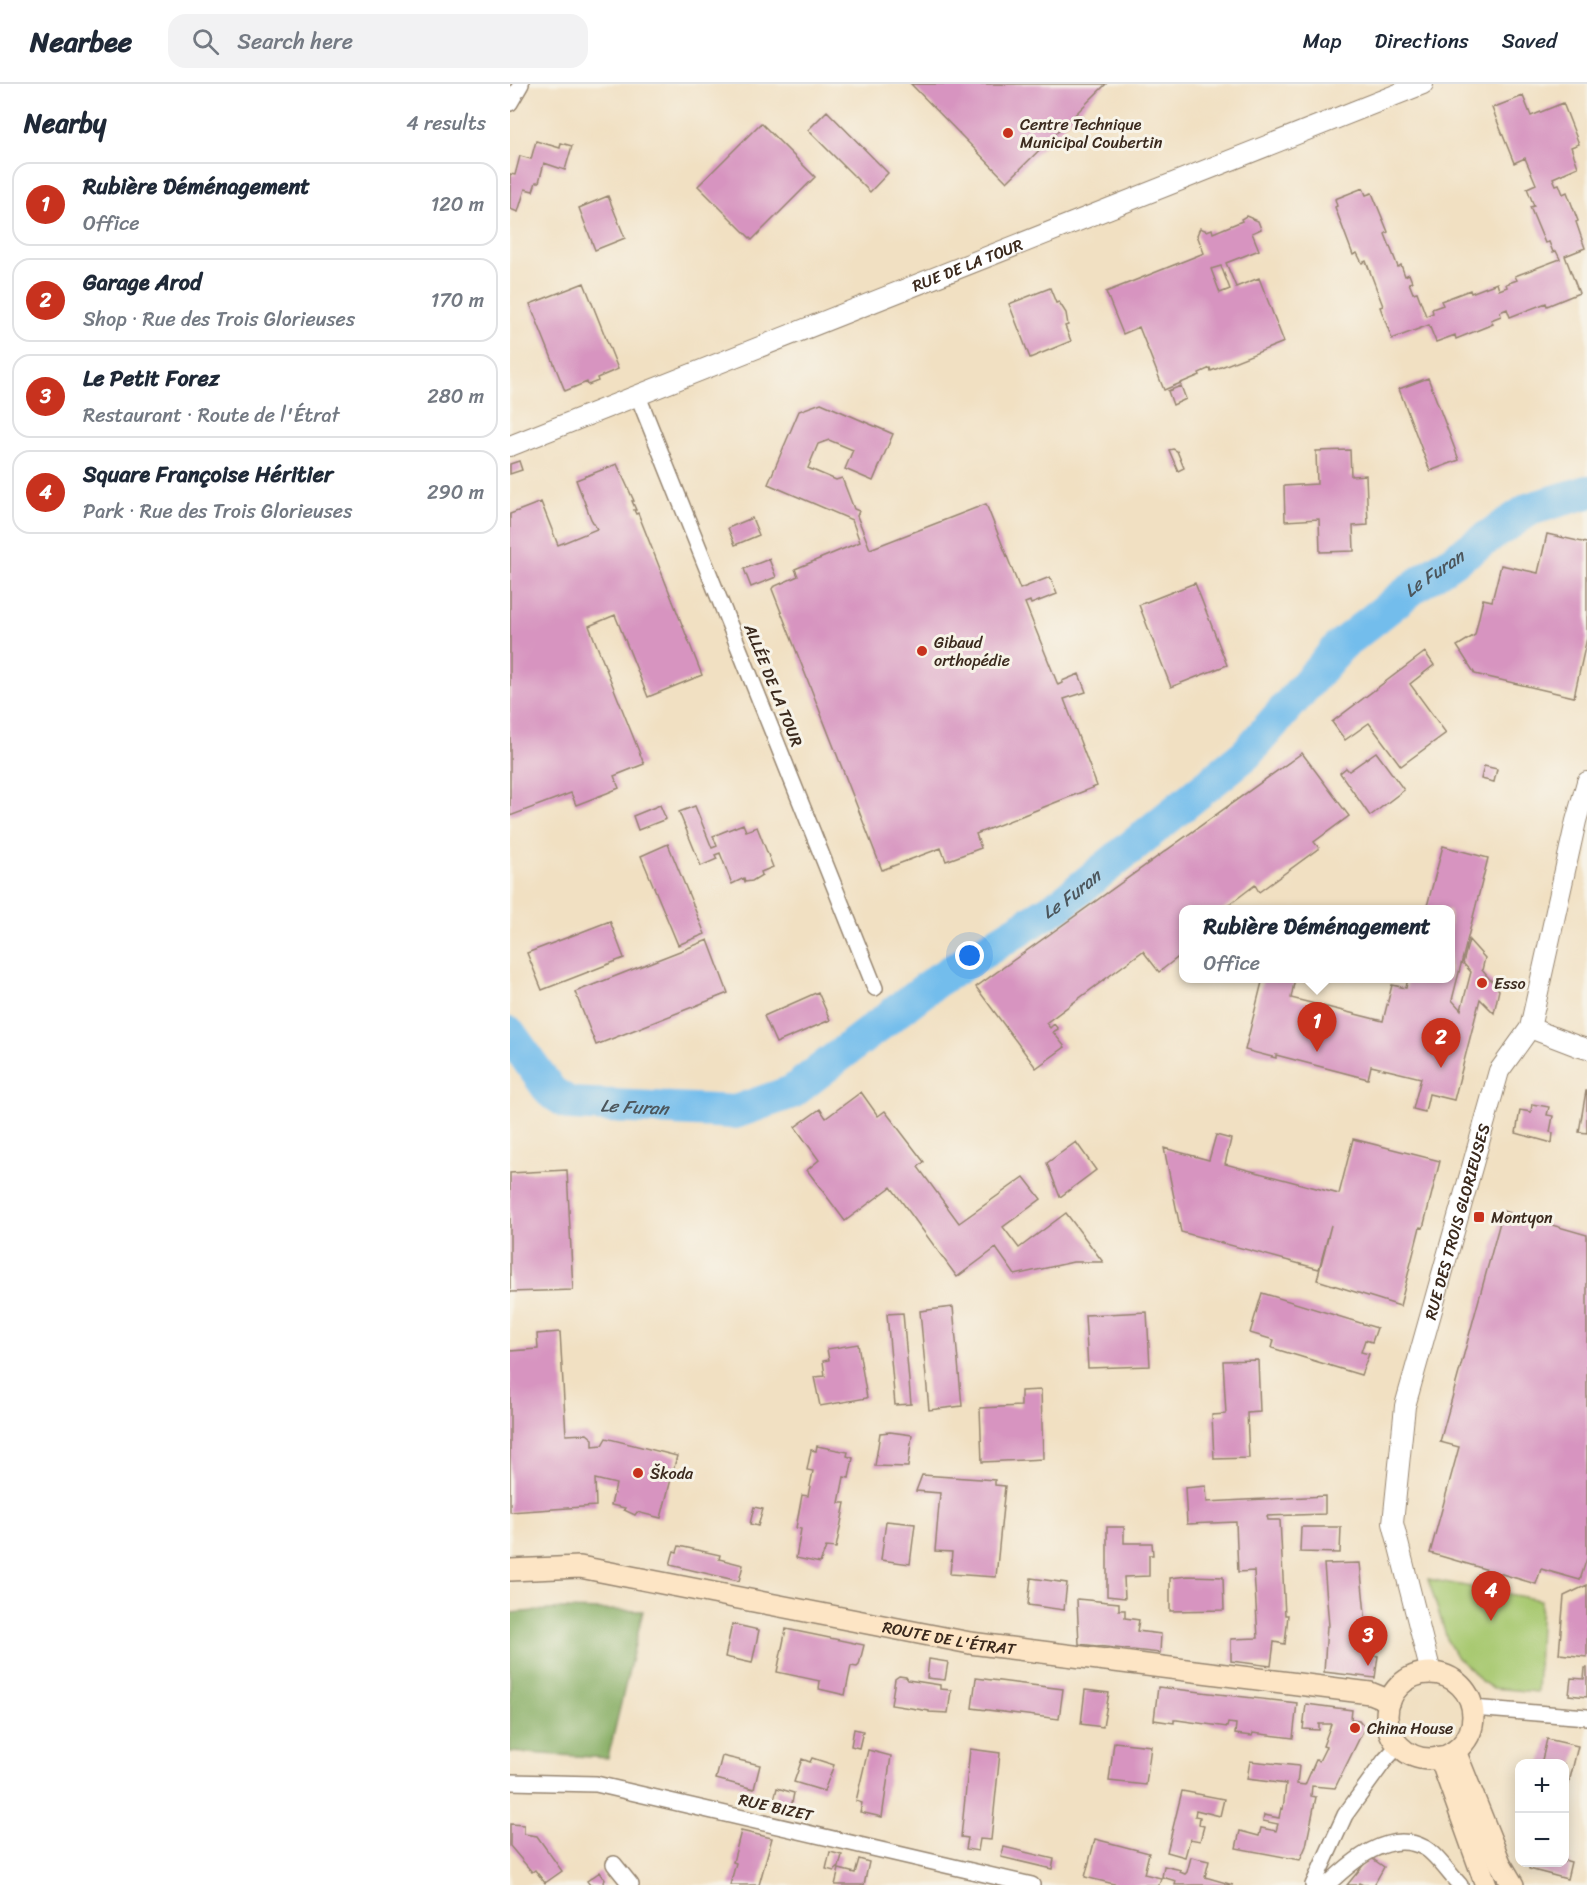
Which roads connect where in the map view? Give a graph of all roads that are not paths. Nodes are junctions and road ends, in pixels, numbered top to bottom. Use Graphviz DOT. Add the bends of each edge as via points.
graph roads {
  1 [pos="521,84"];
  2 [pos="1424,84"];
  3 [pos="510,103"];
  4 [pos="638,396"];
  5 [pos="510,446"];
  6 [pos="1587,782"];
  7 [pos="875,988"];
  8 [pos="1530,1028"];
  9 [pos="1587,1048"];
  10 [pos="510,1569"];
  11 [pos="1431,1673"];
  12 [pos="1390,1701"];
  13 [pos="1472,1708"];
  14 [pos="1587,1717"];
  15 [pos="1399,1745"];
  16 [pos="1448,1754"];
  17 [pos="510,1782"];
  18 [pos="614,1864"];
  19 [pos="970,1878"];
  20 [pos="631,1885"];
  21 [pos="1032,1885"];
  22 [pos="1313,1885"];
  23 [pos="1327,1885"];
  24 [pos="1460,1885"];
  25 [pos="1486,1885"];
  26 [pos="1513,1885"];
  1 -- 3 [label="street"];
  2 -- 4 [label="street, RUE DE LA TOUR"];
  4 -- 5 [label="street, RUE DE LA TOUR"];
  4 -- 7 [label="street, ALLÉE DE LA TOUR"];
  6 -- 8 [label="street, RUE DES TROIS GLORIEUSES"];
  8 -- 9 [label="street"];
  8 -- 11 [label="street, RUE DES TROIS GLORIEUSES" via="1499,1071 1405,1406 1393,1523"];
  10 -- 12 [label="main road, ROUTE DE L'ÉTRAT" via="580,1567 970,1643 1370,1694"];
  11 -- 12 [label="main road" via="1403,1682"];
  11 -- 13 [label="main road" via="1461,1685"];
  12 -- 15 [label="main road" via="1388,1724"];
  13 -- 14 [label="street"];
  13 -- 16 [label="main road" via="1470,1733"];
  15 -- 16 [label="main road" via="1418,1757 1429,1759"];
  15 -- 22 [label="street" via="1345,1815"];
  16 -- 25 [label="main road"];
  16 -- 26 [label="main road"];
  17 -- 19 [label="street, RUE BIZET" via="596,1784"];
  18 -- 20 [label="street"];
  19 -- 21 [label="street, RUE BIZET"];
  23 -- 24 [label="street" via="1365,1852 1407,1840 1426,1848"];
}
